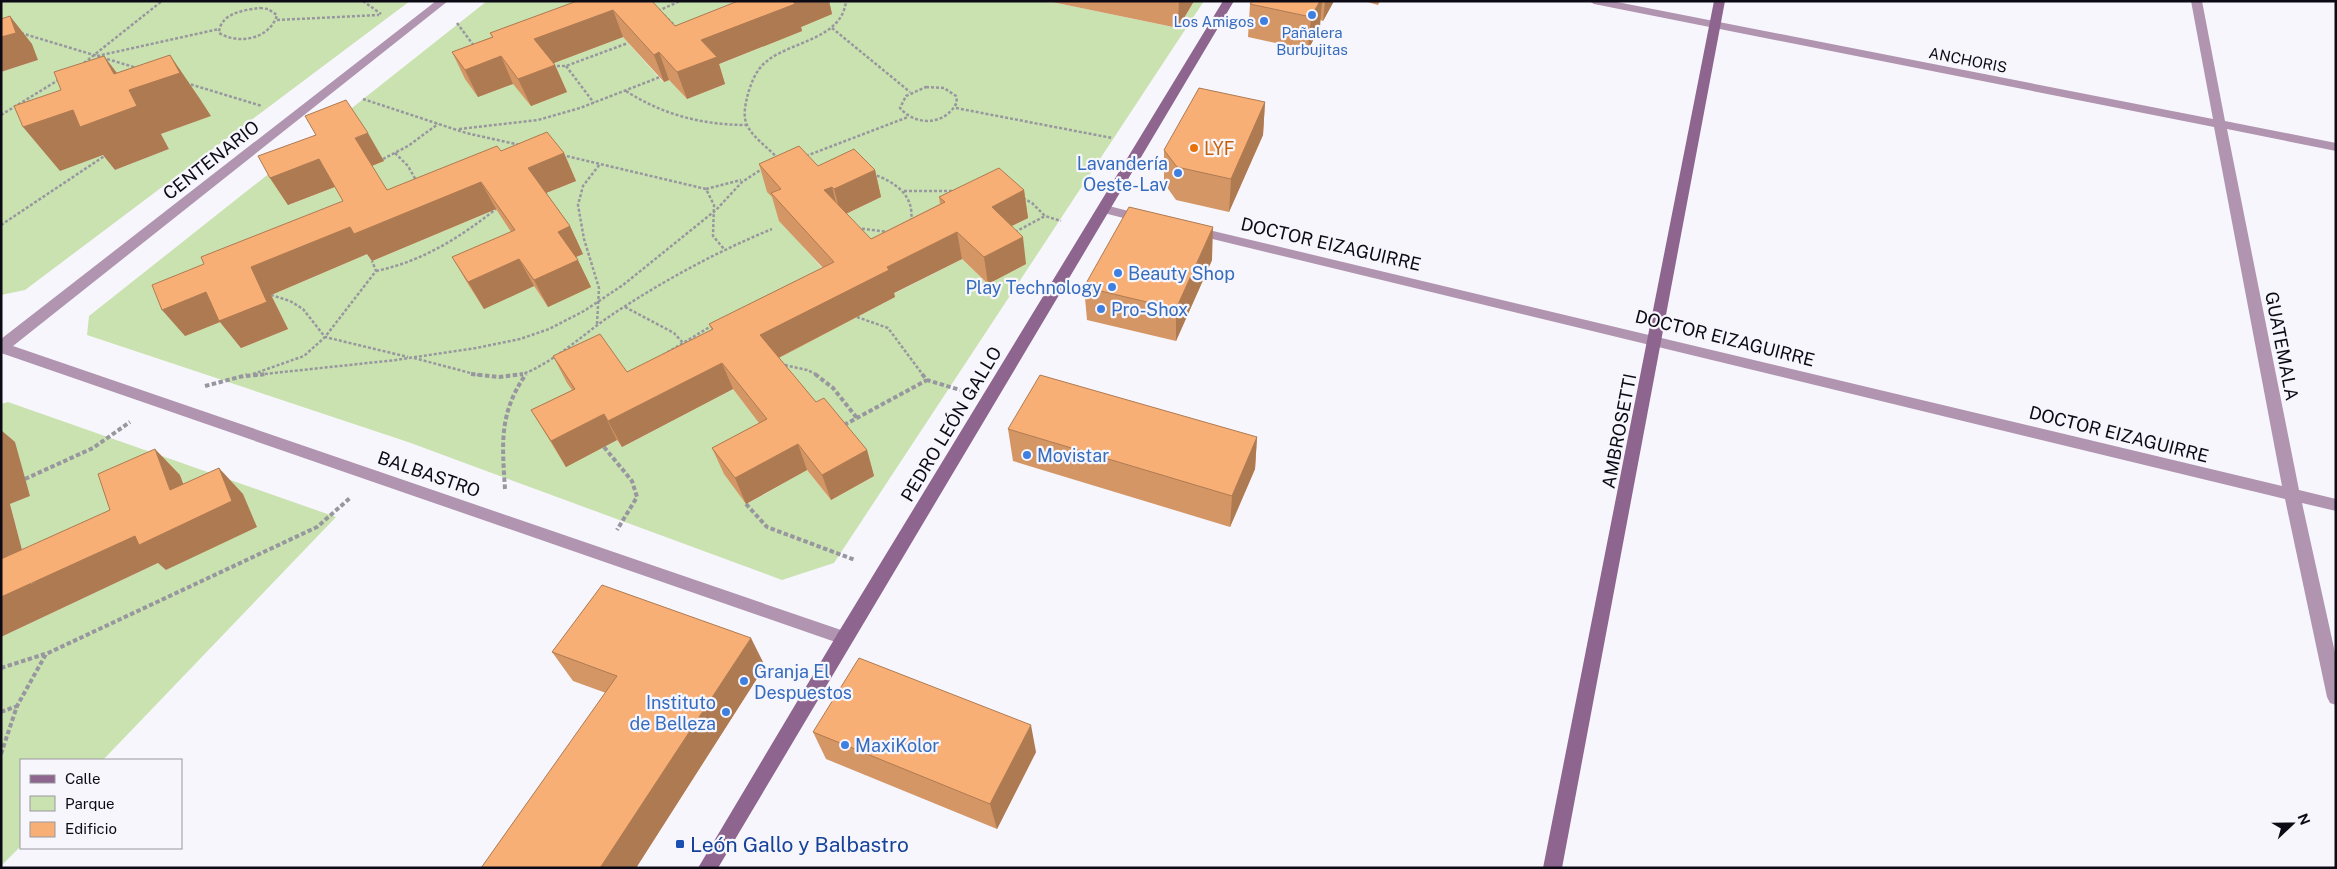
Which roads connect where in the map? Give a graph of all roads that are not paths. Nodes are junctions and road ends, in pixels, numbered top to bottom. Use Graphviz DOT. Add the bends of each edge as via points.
graph roads {
  1 [pos="1229,1"];
  2 [pos="1594,1"];
  3 [pos="1720,1"];
  4 [pos="2196,1"];
  5 [pos="442,2"];
  6 [pos="1716,25"];
  7 [pos="2220,125"];
  8 [pos="2336,146"];
  9 [pos="1105,209"];
  10 [pos="1153,221"];
  11 [pos="1182,228"];
  12 [pos="1656,340"];
  13 [pos="1,347"];
  14 [pos="2292,495"];
  15 [pos="2336,505"];
  16 [pos="844,638"];
  17 [pos="2336,698"];
  18 [pos="707,868"];
  19 [pos="1552,868"];
  1 -- 9 [label="street, PEDRO LEÓN GALLO"];
  2 -- 6 [label="street, ANCHORIS"];
  3 -- 6 [label="street, AMBROSETTI"];
  4 -- 7 [label="street, GUATEMALA"];
  5 -- 13 [label="street, CENTENARIO"];
  6 -- 7 [label="street, ANCHORIS"];
  6 -- 12 [label="street, AMBROSETTI"];
  7 -- 8 [label="street, ANCHORIS"];
  7 -- 14 [label="street, GUATEMALA"];
  9 -- 10 [label="street"];
  9 -- 16 [label="street, PEDRO LEÓN GALLO"];
  11 -- 12 [label="street, DOCTOR EIZAGUIRRE"];
  12 -- 14 [label="street, DOCTOR EIZAGUIRRE"];
  12 -- 19 [label="street, AMBROSETTI"];
  13 -- 16 [label="street, BALBASTRO"];
  14 -- 15 [label="street, DOCTOR EIZAGUIRRE"];
  14 -- 17 [label="street, GUATEMALA"];
  16 -- 18 [label="street, PEDRO LEÓN GALLO"];
}
